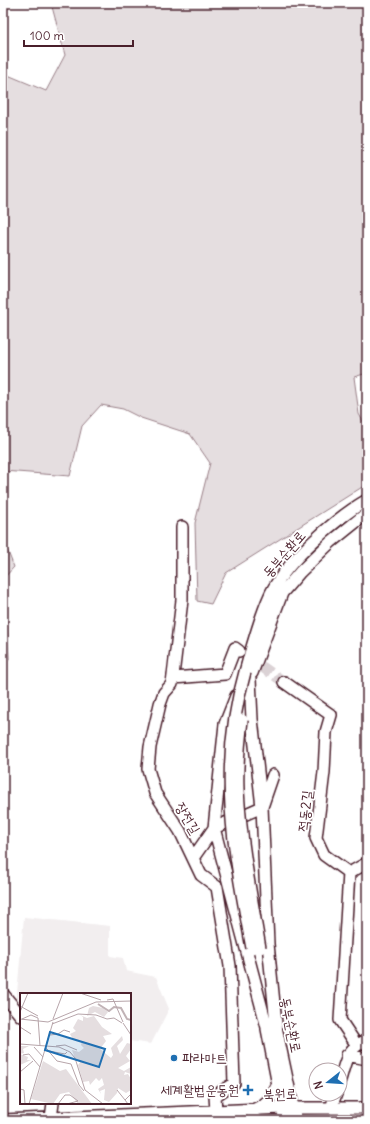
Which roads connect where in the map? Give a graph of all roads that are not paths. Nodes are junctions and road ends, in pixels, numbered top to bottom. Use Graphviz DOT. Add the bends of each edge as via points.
graph roads {
  1 [pos="367,500"];
  2 [pos="367,513"];
  3 [pos="182,527"];
  4 [pos="239,651"];
  5 [pos="247,676"];
  6 [pos="173,678"];
  7 [pos="284,682"];
  8 [pos="273,775"];
  9 [pos="262,807"];
  10 [pos="214,828"];
  11 [pos="193,858"];
  12 [pos="367,863"];
  13 [pos="349,874"];
  14 [pos="3,994"];
  15 [pos="20,1015"];
  16 [pos="273,1034"];
  17 [pos="367,1040"];
  18 [pos="356,1044"];
  19 [pos="348,1055"];
  20 [pos="367,1059"];
  21 [pos="346,1062"];
  22 [pos="283,1084"];
  23 [pos="331,1102"];
  24 [pos="53,1104"];
  25 [pos="288,1108"];
  26 [pos="327,1108"];
  27 [pos="367,1108"];
  28 [pos="216,1111"];
  29 [pos="253,1117"];
  30 [pos="51,1118"];
  31 [pos="3,1120"];
  32 [pos="367,1120"];
  33 [pos="231,1121"];
  34 [pos="291,1121"];
  35 [pos="324,1121"];
  1 -- 5 [label="street, 동부순환로" via="351,509 286,570 271,592 255,638"];
  2 -- 5 [label="street, 동부순환로" via="331,542 282,593"];
  3 -- 6 [label="street, 장전길" via="182,600"];
  4 -- 6 [label="street" via="235,648 225,674"];
  5 -- 9 [label="street"];
  5 -- 10 [label="street" via="225,724"];
  5 -- 16 [label="street, 동부순환로, bridge" via="235,712 230,752 231,813 238,874"];
  6 -- 11 [label="street, 장전길" via="160,704 150,747 148,769 155,793 180,831"];
  7 -- 13 [label="street, 적동2길" via="331,715 326,732 316,838 324,855"];
  8 -- 9 [label="street"];
  9 -- 10 [label="street"];
  9 -- 16 [label="street"];
  10 -- 11 [label="street"];
  10 -- 16 [label="street"];
  11 -- 28 [label="street, 장전길" via="201,874 217,887 230,966 234,1083 216,1096"];
  12 -- 13 [label="street"];
  13 -- 18 [label="street" via="340,1020"];
  14 -- 15 [label="street"];
  16 -- 22 [label="street, 동부순환로"];
  17 -- 18 [label="street"];
  18 -- 19 [label="street"];
  19 -- 20 [label="street"];
  19 -- 21 [label="street"];
  22 -- 25 [label="street, 동부순환로"];
  22 -- 26 [label="street" via="304,1102"];
  22 -- 29 [label="street"];
  23 -- 26 [label="street"];
  24 -- 30 [label="street"];
  25 -- 26 [label="street, 북원로"];
  25 -- 29 [label="street, 북원로"];
  25 -- 34 [label="street, 동부순환로"];
  26 -- 27 [label="street, 북원로"];
  28 -- 29 [label="street, 북원로"];
  28 -- 30 [label="street, 북원로"];
  29 -- 33 [label="street, 북원로"];
  29 -- 34 [label="street, 북원로"];
  30 -- 31 [label="street, 북원로"];
  32 -- 35 [label="street, 북원로"];
  34 -- 35 [label="street, 북원로"];
}
